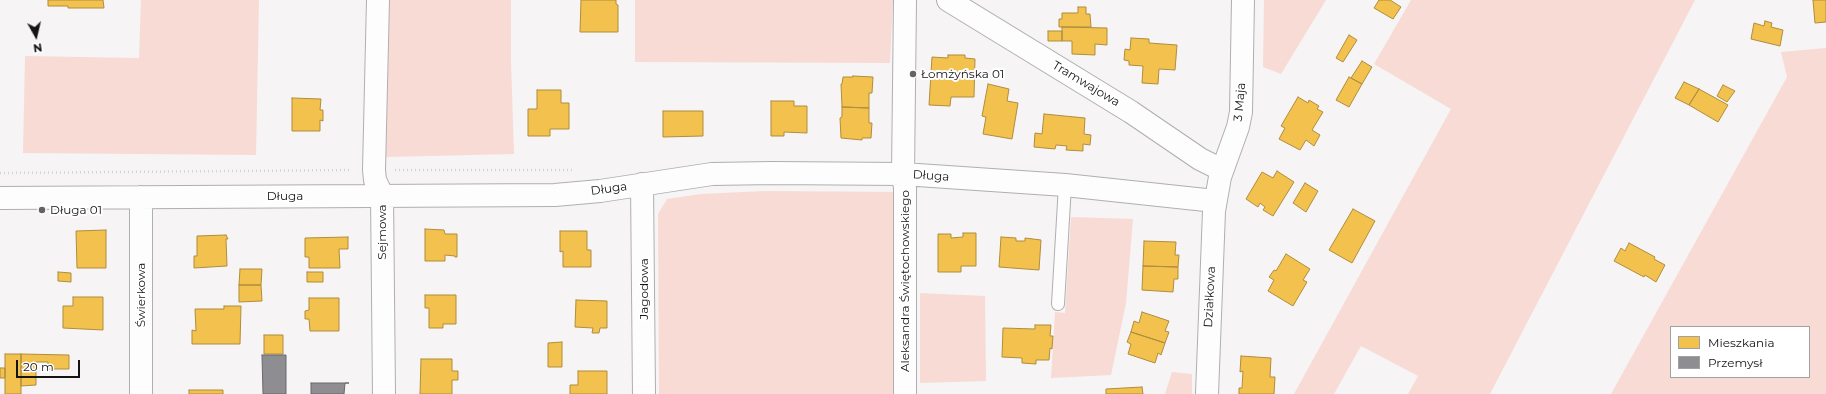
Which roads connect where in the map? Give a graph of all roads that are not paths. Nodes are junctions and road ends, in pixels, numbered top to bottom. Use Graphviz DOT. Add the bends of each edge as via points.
graph roads {
  1 [pos="378,0"];
  2 [pos="905,0"];
  3 [pos="948,0"];
  4 [pos="1243,0"];
  5 [pos="1222,170"];
  6 [pos="903,174"];
  7 [pos="642,184"];
  8 [pos="1065,186"];
  9 [pos="382,195"];
  10 [pos="141,197"];
  11 [pos="0,198"];
  12 [pos="1215,201"];
  13 [pos="1058,304"];
  14 [pos="141,394"];
  15 [pos="384,394"];
  16 [pos="644,394"];
  17 [pos="906,394"];
  18 [pos="1207,394"];
  1 -- 9 [label="street, Sejmowa" via="374,170 375,180"];
  2 -- 6 [label="street, Aleksandra Świętochowskiego"];
  3 -- 5 [label="street, Tramwajowa" via="1131,112 1200,159"];
  4 -- 5 [label="street, 3 Maja" via="1241,112"];
  5 -- 12 [label="street, 3 Maja"];
  6 -- 7 [label="street, Długa" via="712,174"];
  6 -- 8 [label="street, Długa"];
  6 -- 17 [label="street, Aleksandra Świętochowskiego" via="906,188"];
  7 -- 9 [label="street, Długa" via="555,195"];
  7 -- 16 [label="street, Jagodowa"];
  8 -- 12 [label="street, Długa"];
  8 -- 13 [label="lane"];
  9 -- 10 [label="street, Długa"];
  9 -- 15 [label="street, Sejmowa"];
  10 -- 11 [label="street, Długa"];
  10 -- 14 [label="street, Świerkowa"];
  12 -- 18 [label="street, Działkowa"];
}
